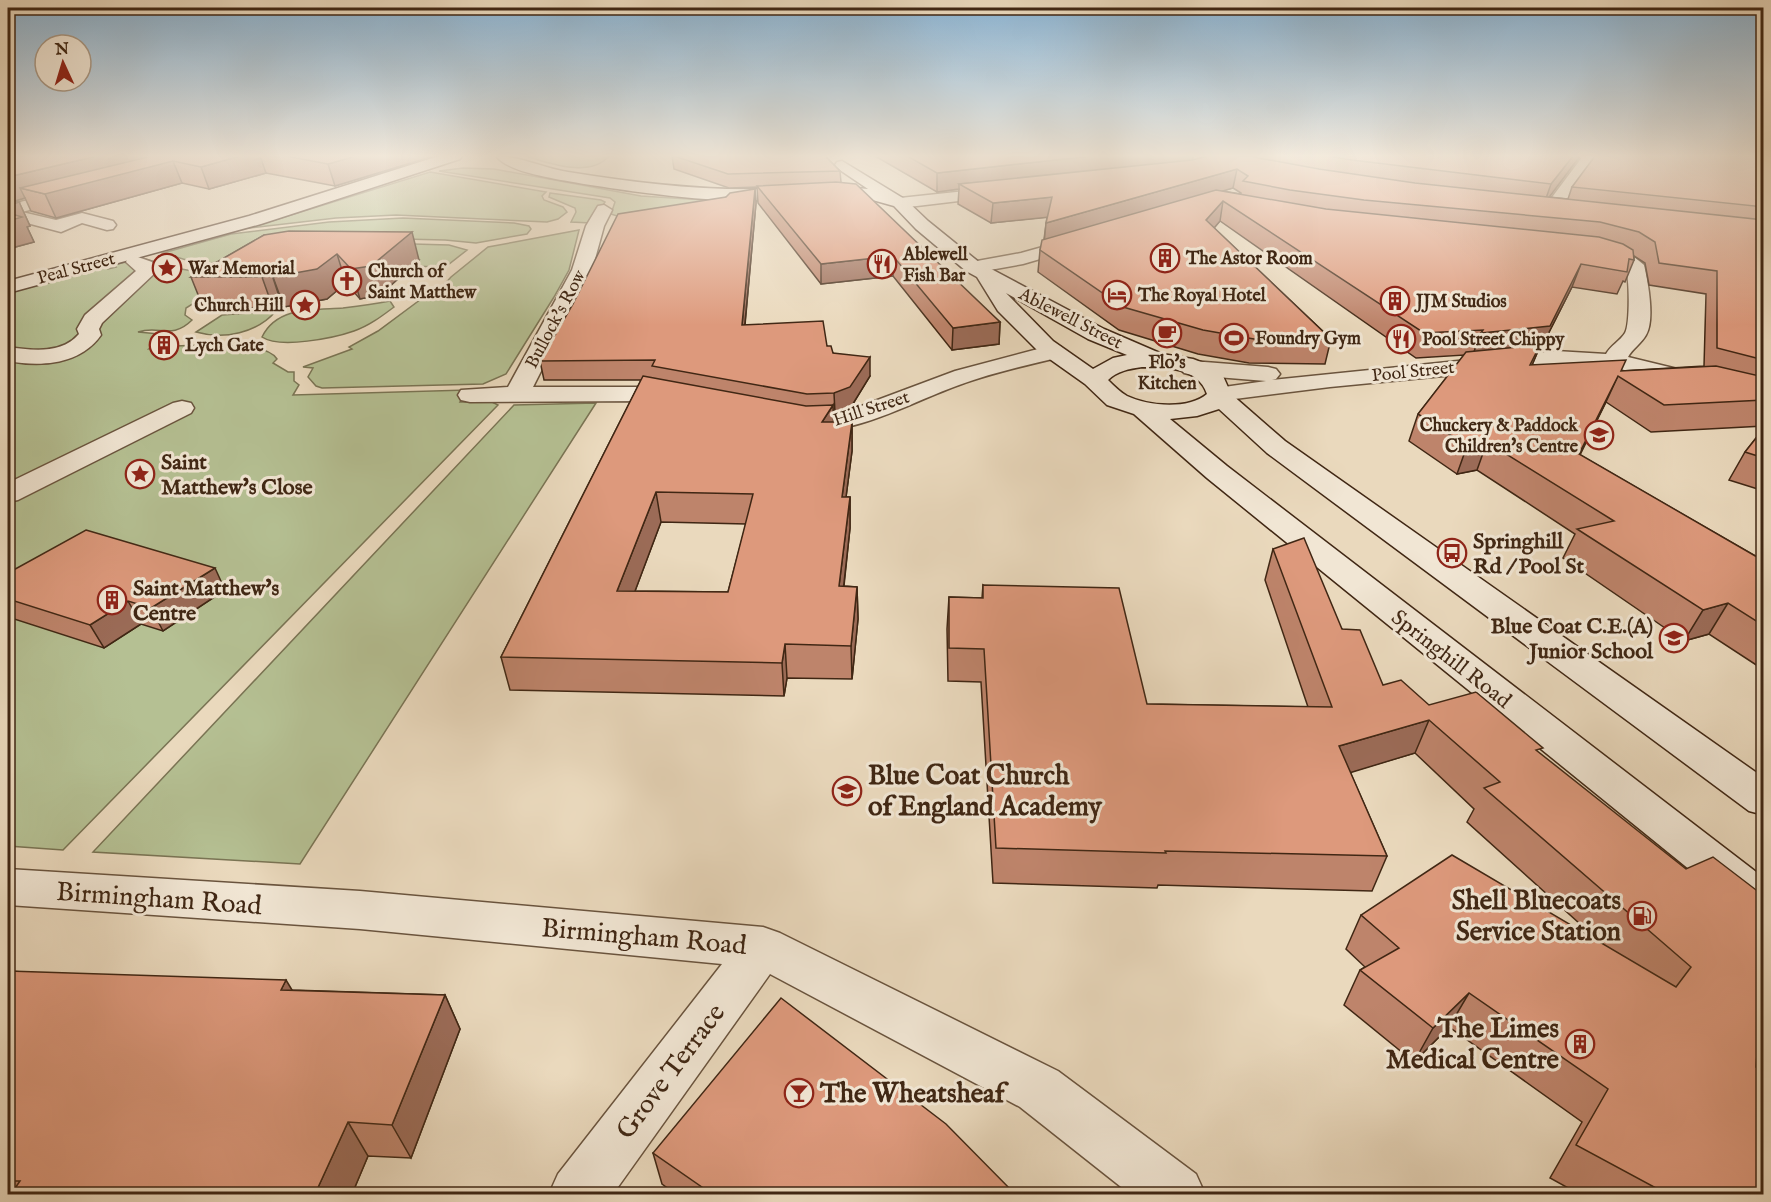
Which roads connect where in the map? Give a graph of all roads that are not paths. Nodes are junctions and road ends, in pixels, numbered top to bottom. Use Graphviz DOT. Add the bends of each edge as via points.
graph roads {
  1 [pos="8,212"];
  2 [pos="279,212"];
  3 [pos="909,212"];
  4 [pos="1553,212"];
  5 [pos="1571,214"];
  6 [pos="618,222"];
  7 [pos="107,225"];
  8 [pos="1103,234"];
  9 [pos="1573,250"];
  10 [pos="140,256"];
  11 [pos="979,271"];
  12 [pos="8,286"];
  13 [pos="1053,352"];
  14 [pos="8,354"];
  15 [pos="1157,360"];
  16 [pos="1616,361"];
  17 [pos="1192,368"];
  18 [pos="1330,380"];
  19 [pos="1095,381"];
  20 [pos="517,394"];
  21 [pos="470,395"];
  22 [pos="1219,395"];
  23 [pos="1764,397"];
  24 [pos="706,405"];
  25 [pos="182,408"];
  26 [pos="1143,409"];
  27 [pos="774,417"];
  28 [pos="8,494"];
  29 [pos="1764,800"];
  30 [pos="25,889"];
  31 [pos="1764,904"];
  32 [pos="763,947"];
  33 [pos="578,1194"];
  34 [pos="1176,1194"];
  1 -- 7 [label="street" via="67,229 82,218"];
  2 -- 10 [label="street, Peal Street"];
  3 -- 11 [label="street, Ablewell Street"];
  4 -- 5 [label="street"];
  6 -- 20 [label="street, Bullock's Row" via="600,218 582,270"];
  8 -- 11 [label="street"];
  9 -- 16 [label="street" via="1611,256 1635,266 1639,327 1617,353"];
  10 -- 12 [label="street, Peal Street"];
  10 -- 14 [label="street" via="146,272 93,320 88,328 89,338 76,348 35,357"];
  11 -- 13 [label="street, Ablewell Street" via="992,291"];
  11 -- 15 [label="street, Ablewell Street" via="1096,334"];
  13 -- 19 [label="street, Ablewell Street"];
  13 -- 27 [label="street, Hill Street" via="951,380 838,423 808,424"];
  15 -- 17 [label="street"];
  15 -- 19 [label="street" via="1114,365"];
  16 -- 18 [label="street, Pool Street" via="1556,358"];
  16 -- 23 [label="street, Pool Street"];
  17 -- 18 [label="street, Pool Street"];
  17 -- 22 [label="street" via="1215,381"];
  18 -- 22 [label="street, Pool Street"];
  19 -- 26 [label="street, Ablewell Street" via="1111,398"];
  20 -- 21 [label="street"];
  20 -- 24 [label="street" via="649,394"];
  22 -- 26 [label="street" via="1209,404 1192,410"];
  22 -- 29 [label="street" via="1276,447"];
  25 -- 28 [label="street"];
  26 -- 31 [label="street, Springhill Road" via="1226,479"];
  30 -- 32 [label="street, Birmingham Road" via="360,910"];
  32 -- 33 [label="street, Grove Terrace"];
  32 -- 34 [label="street, Birmingham Road" via="1039,1089"];
}
